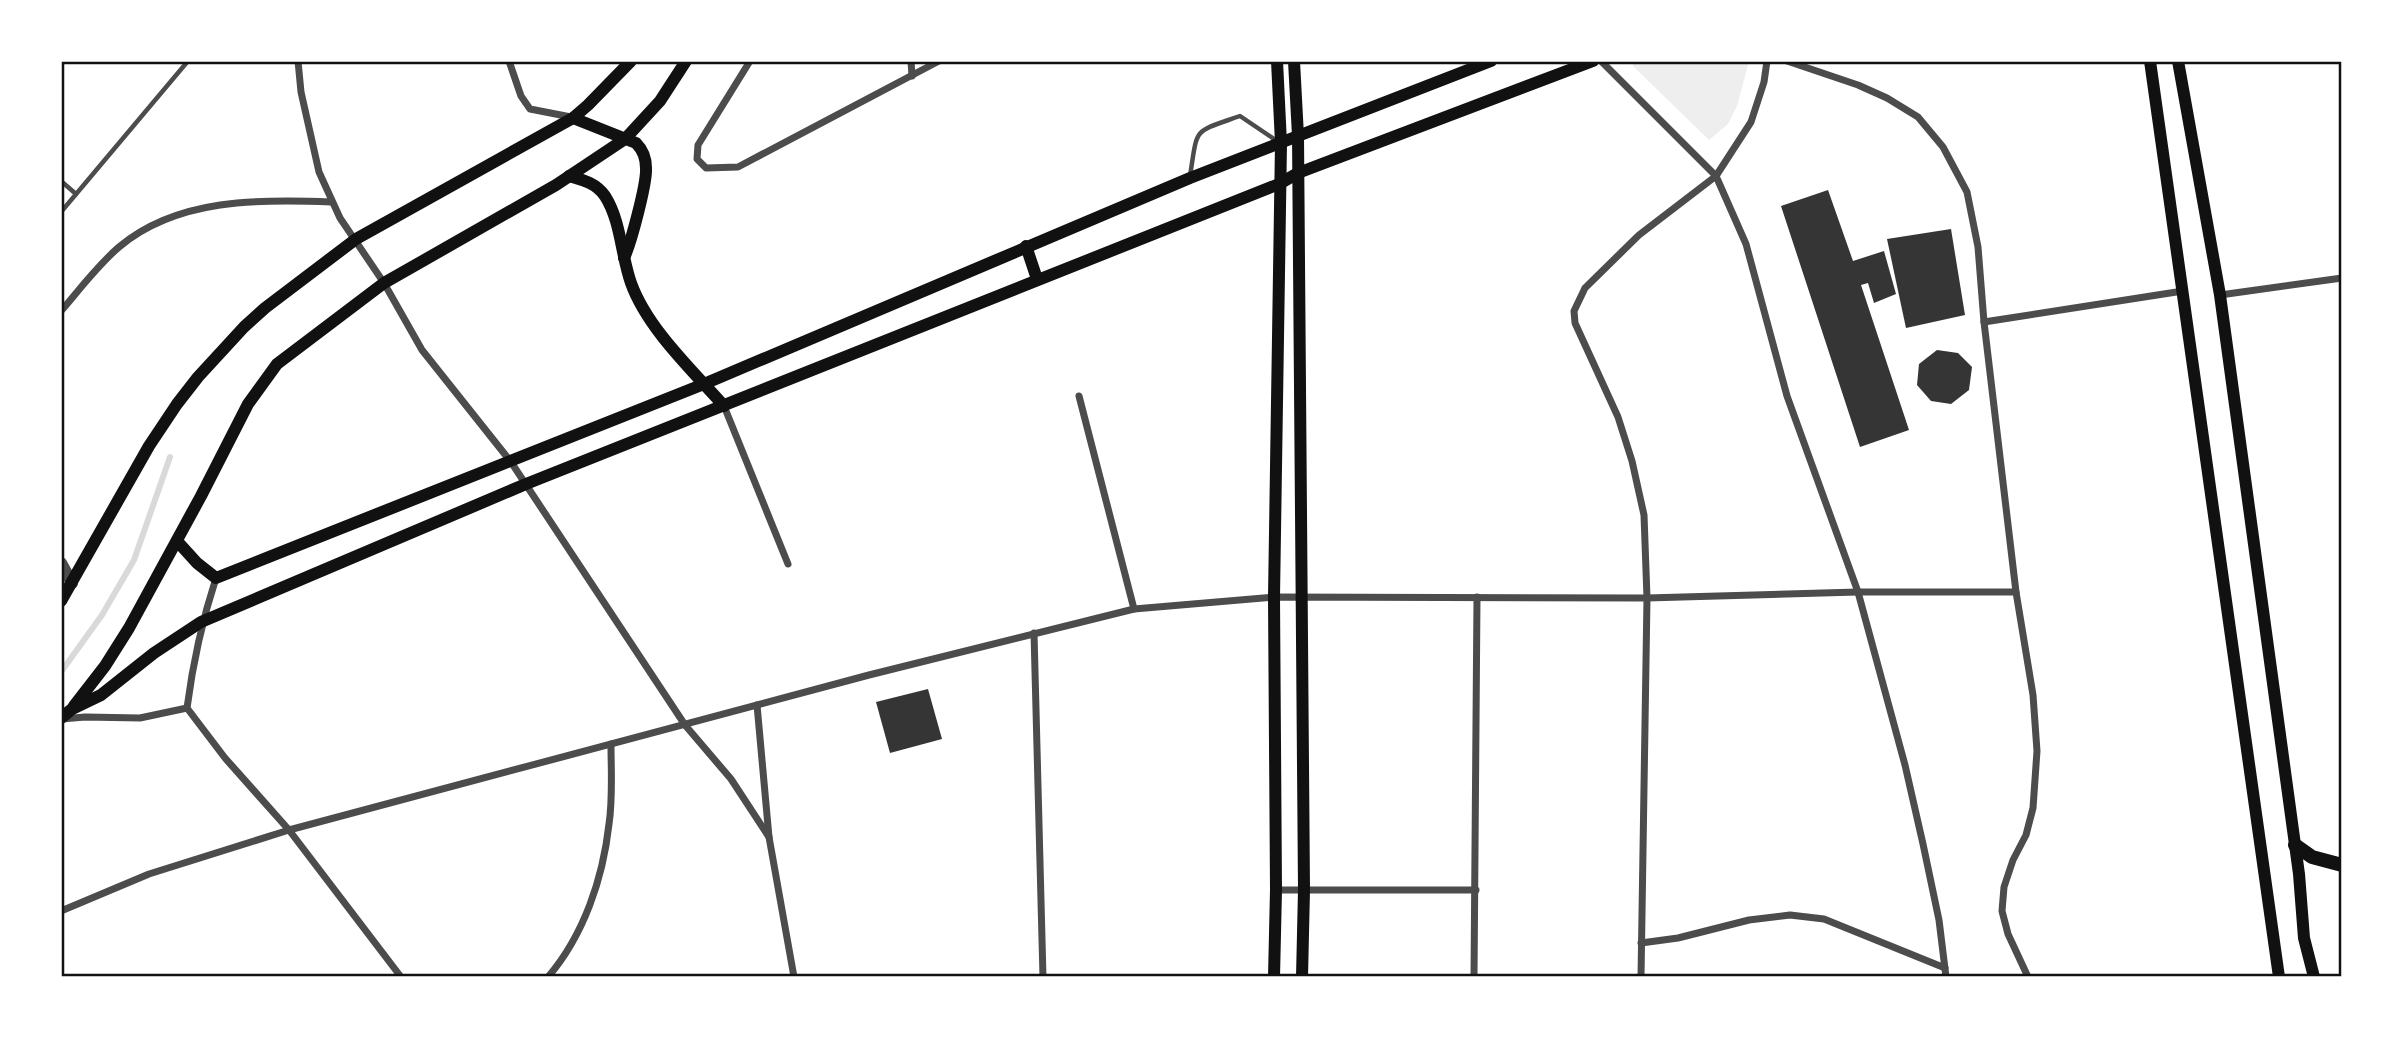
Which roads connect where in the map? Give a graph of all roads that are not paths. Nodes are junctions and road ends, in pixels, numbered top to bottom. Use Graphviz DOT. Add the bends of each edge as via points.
graph roads {
  1 [pos="188,61"];
  2 [pos="298,61"];
  3 [pos="509,61"];
  4 [pos="631,61"];
  5 [pos="686,61"];
  6 [pos="750,61"];
  7 [pos="911,61"];
  8 [pos="939,61"];
  9 [pos="1277,61"];
  10 [pos="1294,61"];
  11 [pos="1491,61"];
  12 [pos="1593,61"];
  13 [pos="1601,61"];
  14 [pos="1767,61"];
  15 [pos="1787,61"];
  16 [pos="2150,61"];
  17 [pos="2178,61"];
  18 [pos="912,76"];
  19 [pos="573,118"];
  20 [pos="1298,136"];
  21 [pos="625,139"];
  22 [pos="1281,144"];
  23 [pos="1298,173"];
  24 [pos="569,176"];
  25 [pos="1716,176"];
  26 [pos="1190,178"];
  27 [pos="61,181"];
  28 [pos="1279,184"];
  29 [pos="76,194"];
  30 [pos="331,202"];
  31 [pos="61,212"];
  32 [pos="356,239"];
  33 [pos="1026,246"];
  34 [pos="624,258"];
  35 [pos="2342,278"];
  36 [pos="1037,279"];
  37 [pos="384,283"];
  38 [pos="2183,291"];
  39 [pos="2220,295"];
  40 [pos="61,311"];
  41 [pos="1984,322"];
  42 [pos="704,384"];
  43 [pos="1079,396"];
  44 [pos="724,406"];
  45 [pos="511,462"];
  46 [pos="526,484"];
  47 [pos="177,541"];
  48 [pos="61,563"];
  49 [pos="788,564"];
  50 [pos="216,578"];
  51 [pos="72,583"];
  52 [pos="1858,592"];
  53 [pos="2016,592"];
  54 [pos="1274,597"];
  55 [pos="1477,597"];
  56 [pos="1302,598"];
  57 [pos="1647,598"];
  58 [pos="61,601"];
  59 [pos="1134,609"];
  60 [pos="201,622"];
  61 [pos="1034,632"];
  62 [pos="757,705"];
  63 [pos="187,708"];
  64 [pos="72,709"];
  65 [pos="61,719"];
  66 [pos="685,725"];
  67 [pos="611,744"];
  68 [pos="289,830"];
  69 [pos="769,837"];
  70 [pos="2295,845"];
  71 [pos="2342,865"];
  72 [pos="1276,890"];
  73 [pos="1304,890"];
  74 [pos="1476,890"];
  75 [pos="61,911"];
  76 [pos="1641,943"];
  77 [pos="1945,968"];
  78 [pos="551,975"];
  79 [pos="401,977"];
  80 [pos="793,977"];
  81 [pos="1043,977"];
  82 [pos="1274,977"];
  83 [pos="1302,977"];
  84 [pos="1474,977"];
  85 [pos="1641,977"];
  86 [pos="1946,977"];
  87 [pos="2028,977"];
  88 [pos="2279,977"];
  89 [pos="2314,977"];
  1 -- 29 [label="lane"];
  2 -- 30 [label="street" via="310,137"];
  3 -- 19 [label="street" via="530,109"];
  4 -- 19 [label="main road"];
  5 -- 21 [label="main road" via="660,101"];
  6 -- 18 [label="street" via="698,145 697,159 706,168 738,167"];
  7 -- 18 [label="street"];
  8 -- 18 [label="street"];
  9 -- 22 [label="main road"];
  10 -- 20 [label="main road"];
  11 -- 20 [label="main road"];
  12 -- 23 [label="main road"];
  13 -- 25 [label="street"];
  14 -- 25 [label="street" via="1751,122"];
  15 -- 41 [label="street" via="1887,98 1917,117 1943,147 1967,192 1978,247"];
  16 -- 38 [label="main road"];
  17 -- 39 [label="main road"];
  19 -- 21 [label="main road"];
  19 -- 32 [label="main road"];
  20 -- 22 [label="main road"];
  20 -- 23 [label="main road"];
  21 -- 24 [label="main road"];
  21 -- 34 [label="main road" via="643,150 646,170"];
  22 -- 26 [label="main road"];
  22 -- 26 [label="lane" via="1240,116 1202,129 1197,134"];
  22 -- 28 [label="main road"];
  23 -- 28 [label="main road"];
  23 -- 56 [label="main road"];
  24 -- 34 [label="main road" via="591,182 604,195"];
  24 -- 37 [label="main road"];
  25 -- 52 [label="street" via="1746,244 1787,396"];
  25 -- 57 [label="street" via="1639,235 1585,288 1574,312 1632,461 1644,515"];
  26 -- 33 [label="main road"];
  27 -- 29 [label="lane"];
  28 -- 36 [label="main road"];
  28 -- 54 [label="main road"];
  29 -- 31 [label="lane"];
  30 -- 32 [label="street"];
  30 -- 40 [label="street" via="270,199 177,216 121,246"];
  32 -- 37 [label="street"];
  32 -- 51 [label="main road" via="265,308 198,377 149,446"];
  33 -- 36 [label="main road"];
  33 -- 42 [label="main road"];
  34 -- 42 [label="main road" via="640,304"];
  35 -- 39 [label="street"];
  36 -- 44 [label="main road"];
  37 -- 45 [label="street" via="422,350"];
  37 -- 47 [label="main road" via="277,363 248,404"];
  38 -- 41 [label="street"];
  38 -- 88 [label="main road"];
  39 -- 70 [label="main road"];
  41 -- 53 [label="street"];
  42 -- 44 [label="main road"];
  42 -- 45 [label="main road"];
  43 -- 59 [label="street"];
  44 -- 46 [label="main road"];
  44 -- 49 [label="street"];
  45 -- 46 [label="street"];
  45 -- 50 [label="main road"];
  46 -- 60 [label="main road"];
  46 -- 66 [label="street"];
  47 -- 50 [label="main road"];
  47 -- 64 [label="main road" via="129,628"];
  48 -- 51 [label="street"];
  50 -- 60 [label="street"];
  51 -- 58 [label="main road"];
  52 -- 53 [label="street"];
  52 -- 57 [label="street"];
  52 -- 77 [label="street" via="1905,765"];
  53 -- 87 [label="street" via="2037,751 2033,808 2004,887 2002,911"];
  54 -- 56 [label="street"];
  54 -- 59 [label="street"];
  54 -- 72 [label="main road"];
  55 -- 56 [label="street"];
  55 -- 57 [label="street"];
  55 -- 74 [label="street"];
  56 -- 73 [label="main road"];
  57 -- 76 [label="street"];
  59 -- 61 [label="street"];
  60 -- 63 [label="street"];
  60 -- 64 [label="main road" via="101,695"];
  61 -- 62 [label="street"];
  61 -- 81 [label="street"];
  62 -- 66 [label="street"];
  62 -- 69 [label="street"];
  63 -- 65 [label="street" via="140,718"];
  63 -- 68 [label="street"];
  64 -- 65 [label="main road"];
  66 -- 67 [label="street"];
  66 -- 69 [label="street" via="731,779"];
  67 -- 68 [label="street"];
  67 -- 78 [label="street" via="610,822 603,867 588,909"];
  68 -- 75 [label="street" via="149,874"];
  68 -- 79 [label="street"];
  69 -- 80 [label="street"];
  70 -- 71 [label="main road" via="2312,857"];
  70 -- 89 [label="main road" via="2304,938"];
  72 -- 73 [label="street"];
  72 -- 82 [label="main road"];
  73 -- 74 [label="street"];
  73 -- 83 [label="main road"];
  74 -- 84 [label="street"];
  76 -- 77 [label="street" via="1790,915 1824,919"];
  76 -- 85 [label="street"];
  77 -- 86 [label="street"];
}
